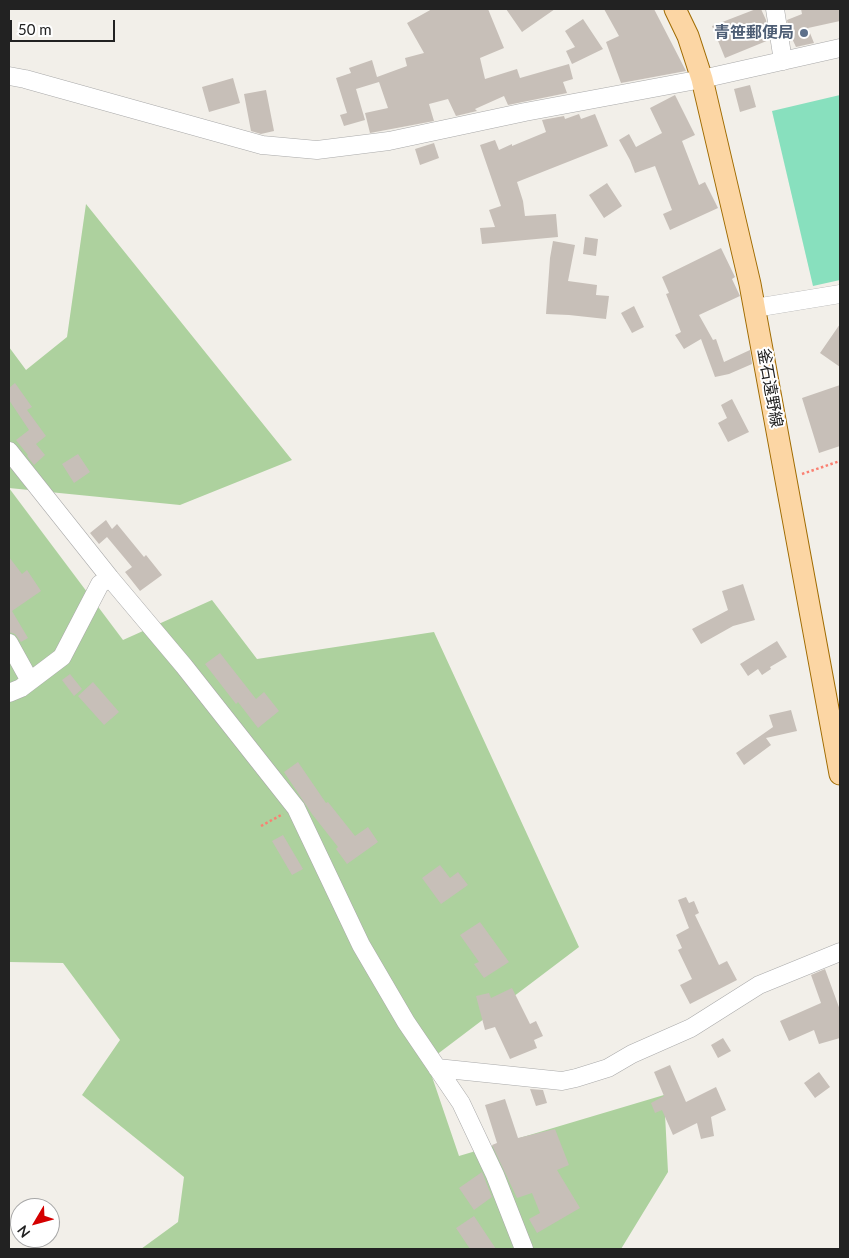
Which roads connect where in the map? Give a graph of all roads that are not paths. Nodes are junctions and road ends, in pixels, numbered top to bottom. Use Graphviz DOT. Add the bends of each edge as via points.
graph roads {
  1 [pos="675,9"];
  2 [pos="775,9"];
  3 [pos="840,48"];
  4 [pos="783,61"];
  5 [pos="9,76"];
  6 [pos="702,79"];
  7 [pos="840,294"];
  8 [pos="755,308"];
  9 [pos="9,451"];
  10 [pos="110,578"];
  11 [pos="9,643"];
  12 [pos="30,681"];
  13 [pos="9,693"];
  14 [pos="840,774"];
  15 [pos="840,952"];
  16 [pos="437,1068"];
  17 [pos="524,1249"];
  1 -- 6 [label="main road, 釜石遠野線"];
  2 -- 4 [label="street"];
  3 -- 4 [label="street"];
  4 -- 6 [label="street"];
  5 -- 6 [label="street" via="262,145 318,150 389,142 525,112"];
  6 -- 8 [label="main road, 釜石遠野線"];
  7 -- 8 [label="street"];
  8 -- 14 [label="main road, 釜石遠野線"];
  9 -- 10 [label="street"];
  10 -- 12 [label="street" via="100,584 62,657"];
  10 -- 16 [label="street" via="296,808 361,945"];
  11 -- 12 [label="street"];
  12 -- 13 [label="street"];
  15 -- 16 [label="street" via="759,985 691,1028 608,1068 576,1078 562,1081"];
  16 -- 17 [label="street" via="461,1103"];
}
